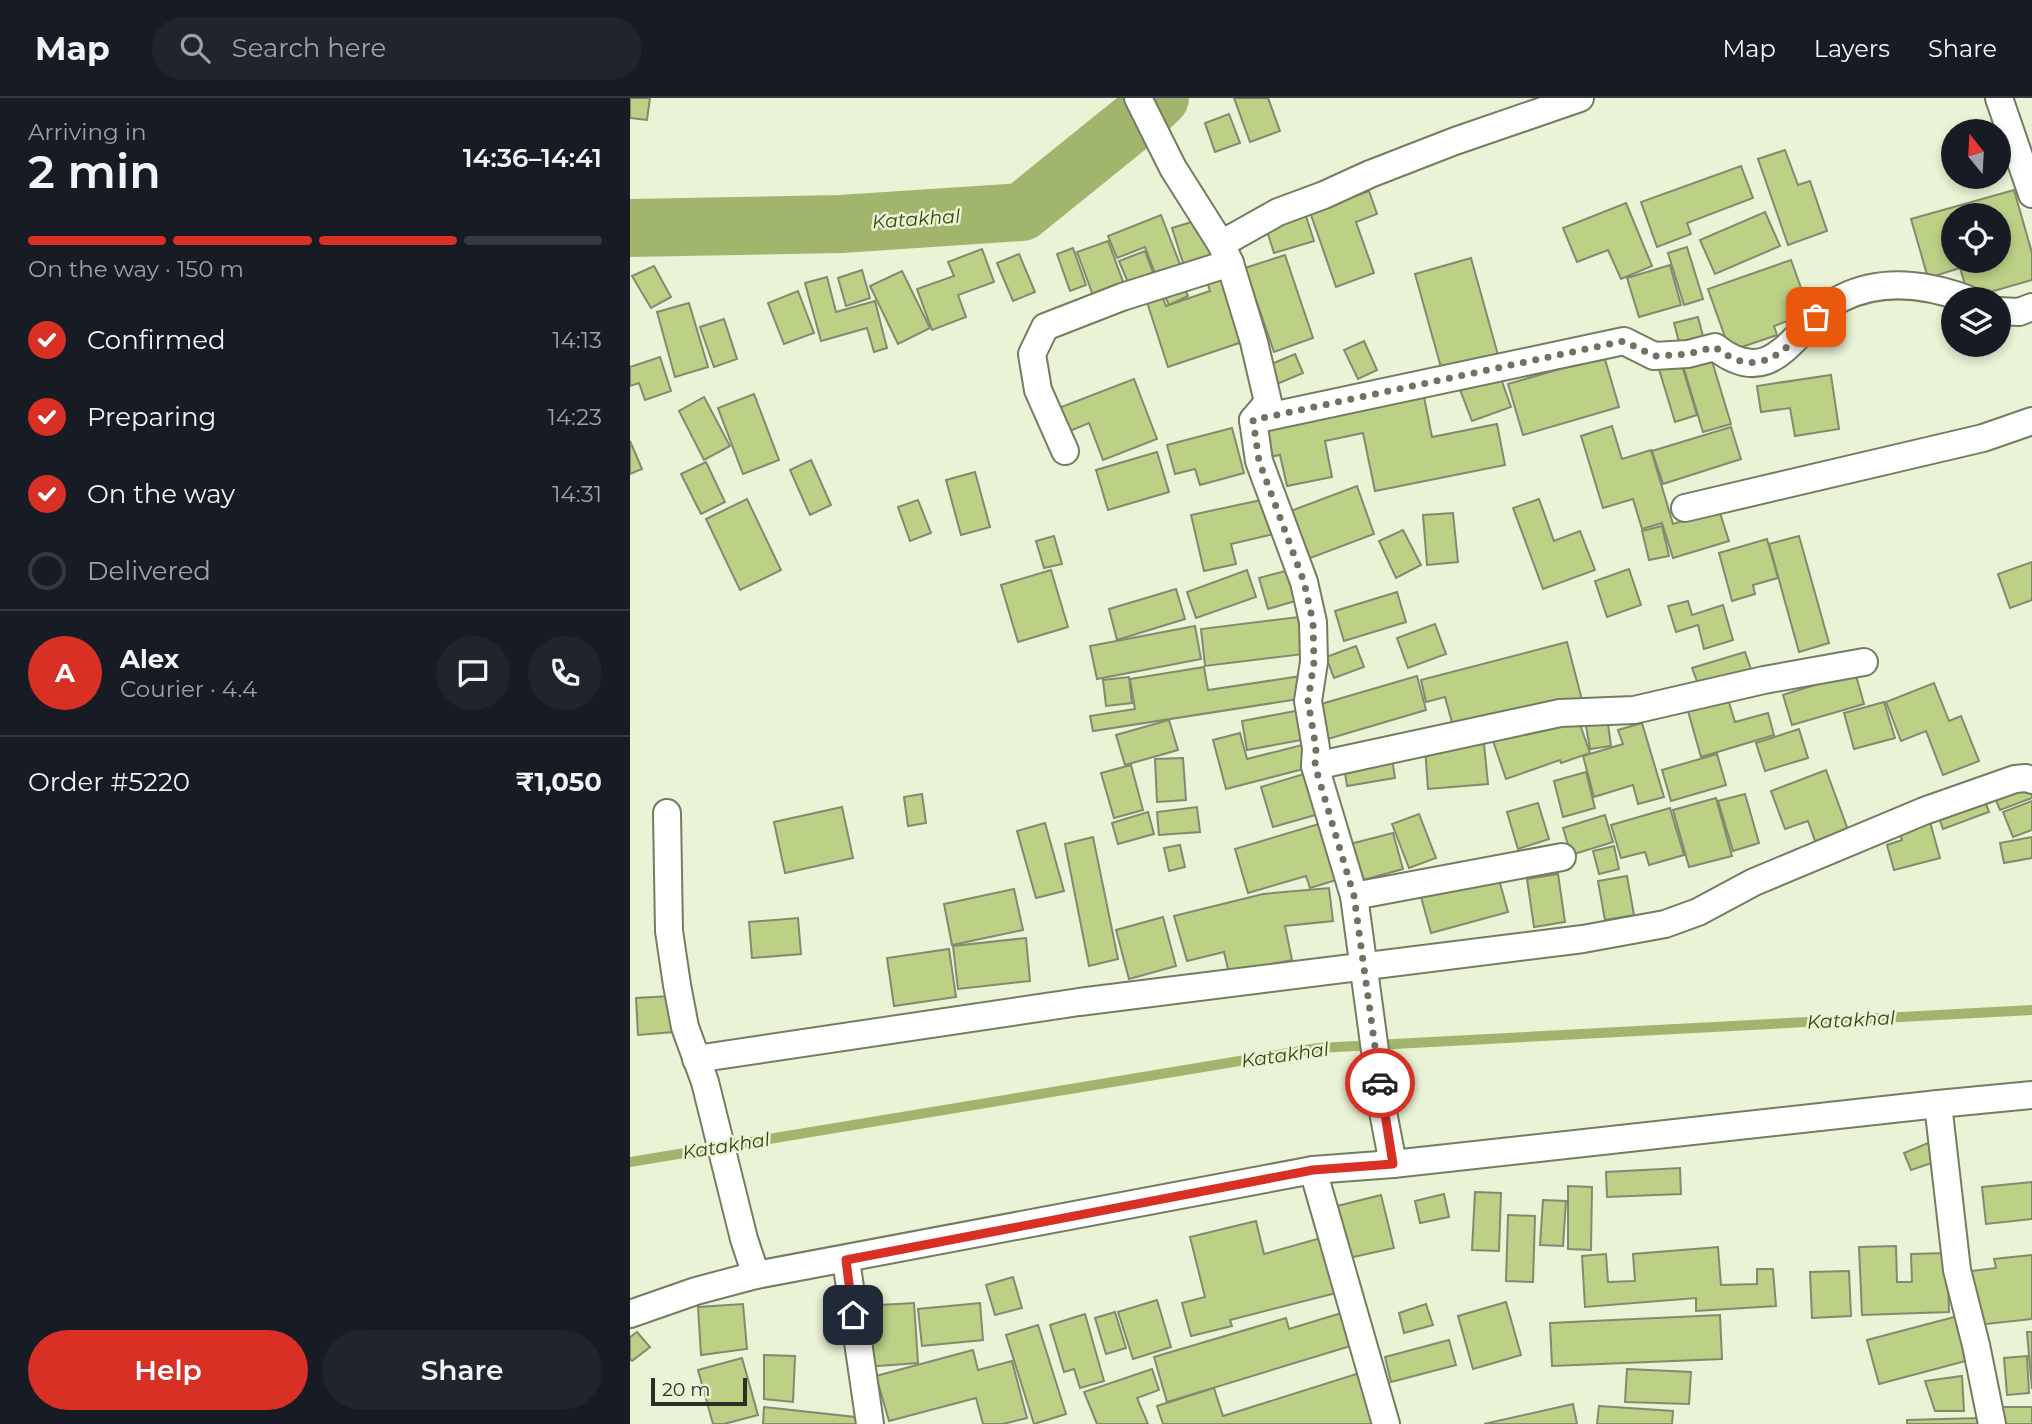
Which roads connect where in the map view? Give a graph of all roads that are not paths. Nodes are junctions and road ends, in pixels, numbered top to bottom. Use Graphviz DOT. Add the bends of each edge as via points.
graph roads {
  1 [pos="1138,98"];
  2 [pos="1580,98"];
  3 [pos="1999,98"];
  4 [pos="2032,194"];
  5 [pos="1226,253"];
  6 [pos="1941,290"];
  7 [pos="2032,307"];
  8 [pos="2011,312"];
  9 [pos="1253,420"];
  10 [pos="2032,421"];
  11 [pos="1065,451"];
  12 [pos="1685,508"];
  13 [pos="1864,662"];
  14 [pos="1315,766"];
  15 [pos="2032,780"];
  16 [pos="667,813"];
  17 [pos="1562,857"];
  18 [pos="1354,896"];
  19 [pos="1366,974"];
  20 [pos="700,1070"];
  21 [pos="2032,1095"];
  22 [pos="1938,1104"];
  23 [pos="1393,1164"];
  24 [pos="1313,1170"];
  25 [pos="846,1260"];
  26 [pos="756,1275"];
  27 [pos="630,1314"];
  28 [pos="870,1424"];
  29 [pos="1386,1424"];
  30 [pos="1992,1424"];
  1 -- 5 [label="street" via="1173,167"];
  2 -- 5 [label="street" via="1278,212"];
  3 -- 4 [label="street"];
  5 -- 9 [label="street" via="1268,401"];
  5 -- 11 [label="street" via="1045,327 1032,354 1038,390"];
  6 -- 9 [label="street" via="1899,284 1869,288 1840,299 1772,359 1729,358 1715,347 1654,356 1624,341"];
  7 -- 8 [label="street"];
  9 -- 14 [label="street" via="1259,461 1304,582 1313,622 1314,662 1308,701"];
  10 -- 12 [label="street" via="1983,438"];
  13 -- 14 [label="street" via="1634,710 1560,713"];
  14 -- 18 [label="street"];
  15 -- 19 [label="street" via="2015,779 1924,811 1665,924"];
  16 -- 20 [label="street" via="669,931 685,1027"];
  17 -- 18 [label="street"];
  18 -- 19 [label="street"];
  19 -- 20 [label="street" via="1079,1002"];
  19 -- 23 [label="street"];
  20 -- 26 [label="street"];
  21 -- 22 [label="street"];
  22 -- 23 [label="street"];
  22 -- 30 [label="street" via="1957,1270"];
  23 -- 24 [label="street"];
  24 -- 25 [label="street"];
  24 -- 29 [label="street"];
  25 -- 26 [label="street"];
  25 -- 28 [label="street"];
  26 -- 27 [label="street"];
}
